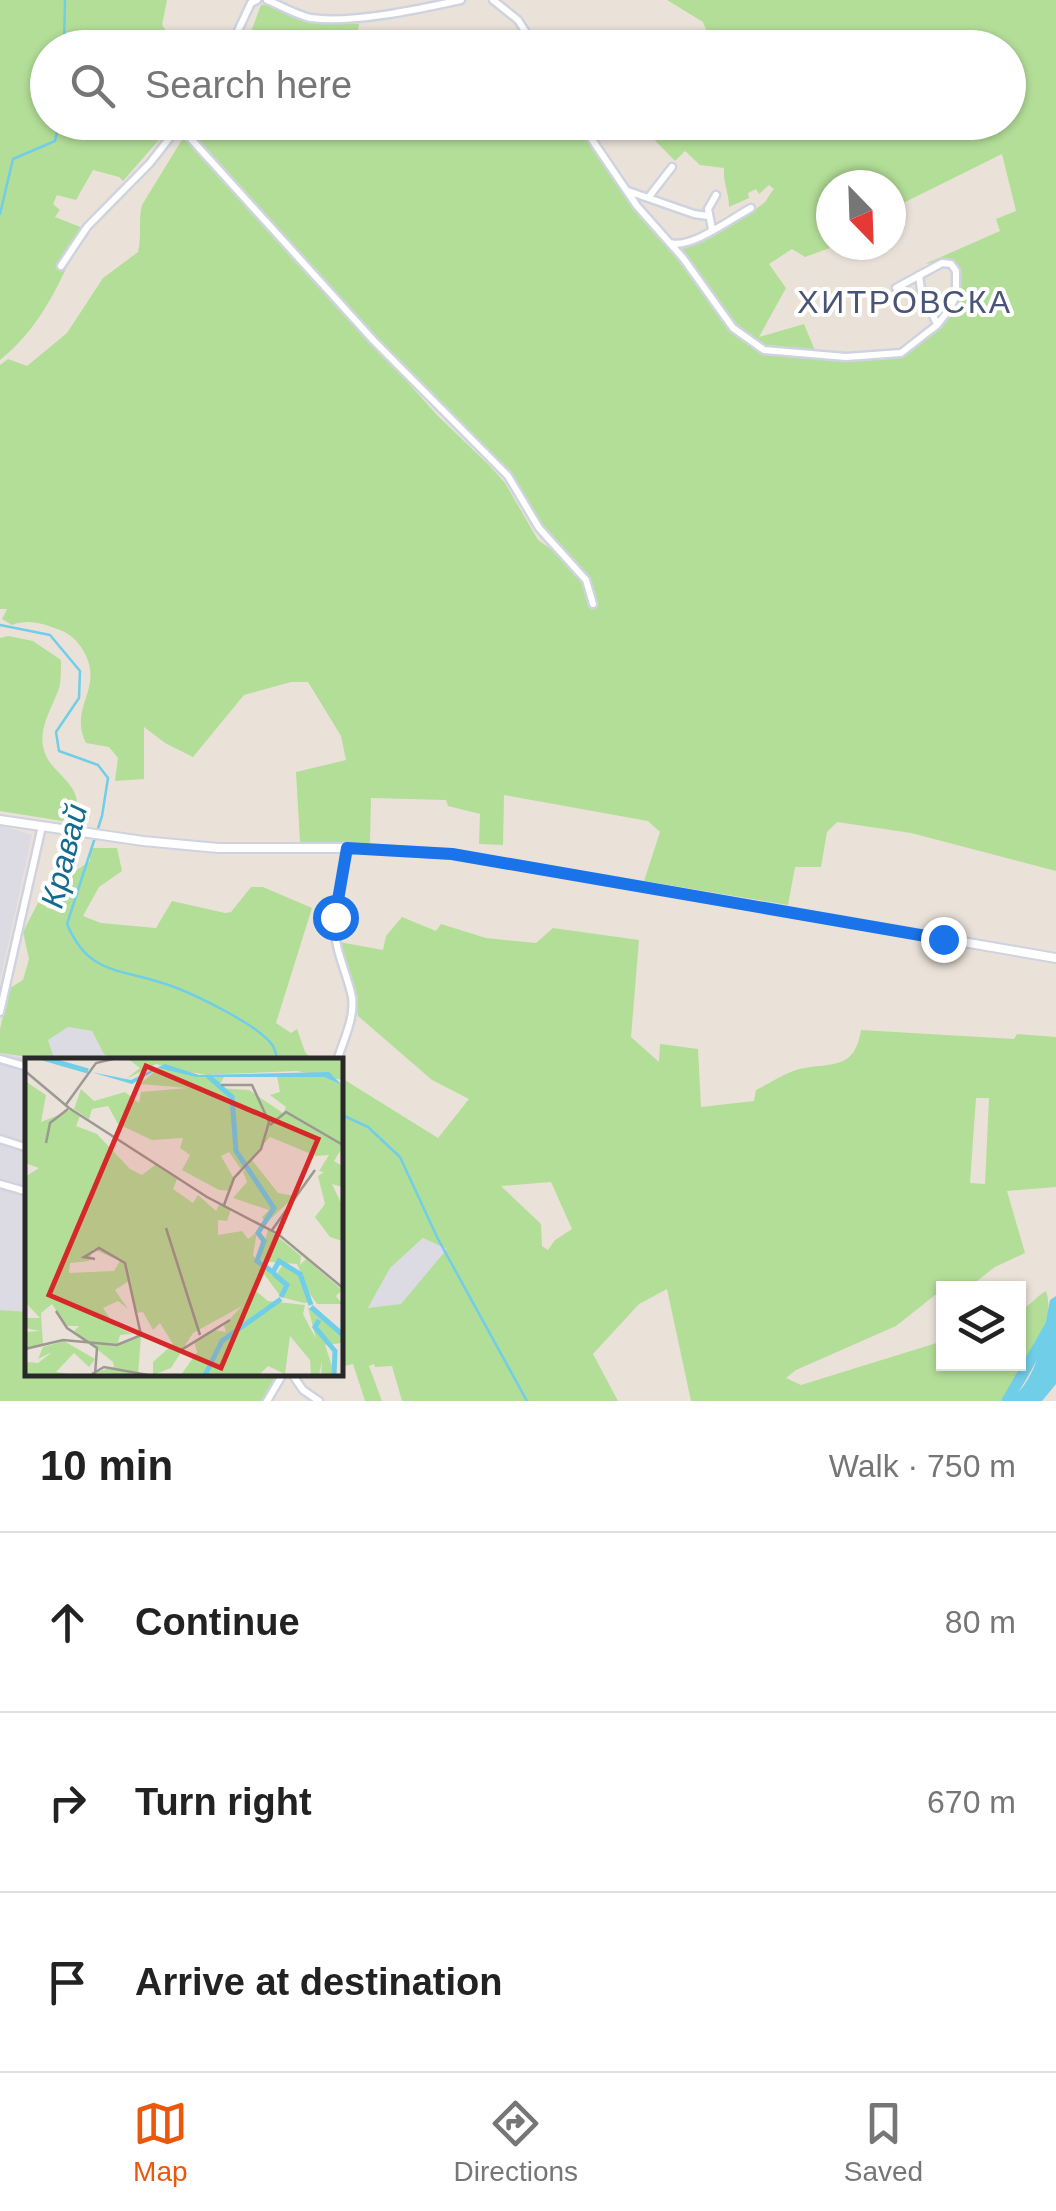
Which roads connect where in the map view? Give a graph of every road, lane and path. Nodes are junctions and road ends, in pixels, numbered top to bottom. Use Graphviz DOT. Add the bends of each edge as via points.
graph roads {
  1 [pos="257,0"];
  2 [pos="268,0"];
  3 [pos="460,0"];
  4 [pos="493,0"];
  5 [pos="239,30"];
  6 [pos="524,30"];
  7 [pos="168,140"];
  8 [pos="191,140"];
  9 [pos="592,140"];
  10 [pos="672,167"];
  11 [pos="627,190"];
  12 [pos="716,195"];
  13 [pos="647,199"];
  14 [pos="752,208"];
  15 [pos="708,216"];
  16 [pos="712,229"];
  17 [pos="670,243"];
  18 [pos="61,266"];
  19 [pos="919,274"];
  20 [pos="896,288"];
  21 [pos="937,325"];
  22 [pos="593,604"];
  23 [pos="0,820"];
  24 [pos="42,826"];
  25 [pos="347,848"];
  26 [pos="1056,958"];
  27 [pos="0,1012"];
  28 [pos="0,1058"];
  29 [pos="337,1058"];
  30 [pos="25,1067"];
  31 [pos="0,1139"];
  32 [pos="25,1147"];
  33 [pos="0,1184"];
  34 [pos="25,1191"];
  35 [pos="282,1376"];
  36 [pos="293,1376"];
  37 [pos="268,1401"];
  38 [pos="319,1401"];
  1 -- 5 [label="street"];
  2 -- 3 [label="street" via="326,19"];
  4 -- 6 [label="street"];
  7 -- 18 [label="street" via="87,227"];
  8 -- 22 [label="street" via="374,342 508,476 538,528 586,580"];
  9 -- 11 [label="street"];
  10 -- 13 [label="street"];
  11 -- 13 [label="street"];
  11 -- 17 [label="street"];
  12 -- 15 [label="street"];
  13 -- 15 [label="street"];
  14 -- 16 [label="street"];
  15 -- 16 [label="street"];
  16 -- 17 [label="street" via="691,243"];
  17 -- 21 [label="street" via="733,328 764,350 846,358 901,353"];
  19 -- 20 [label="street"];
  19 -- 21 [label="street"];
  19 -- 21 [label="street" via="942,262 956,271 956,296"];
  23 -- 24 [label="street"];
  24 -- 25 [label="street" via="218,848"];
  24 -- 27 [label="street"];
  25 -- 26 [label="street" via="452,854"];
  25 -- 29 [label="street" via="334,938 352,1016"];
  28 -- 30 [label="street"];
  31 -- 32 [label="street"];
  33 -- 34 [label="street"];
  35 -- 37 [label="street"];
  36 -- 38 [label="street"];
}
